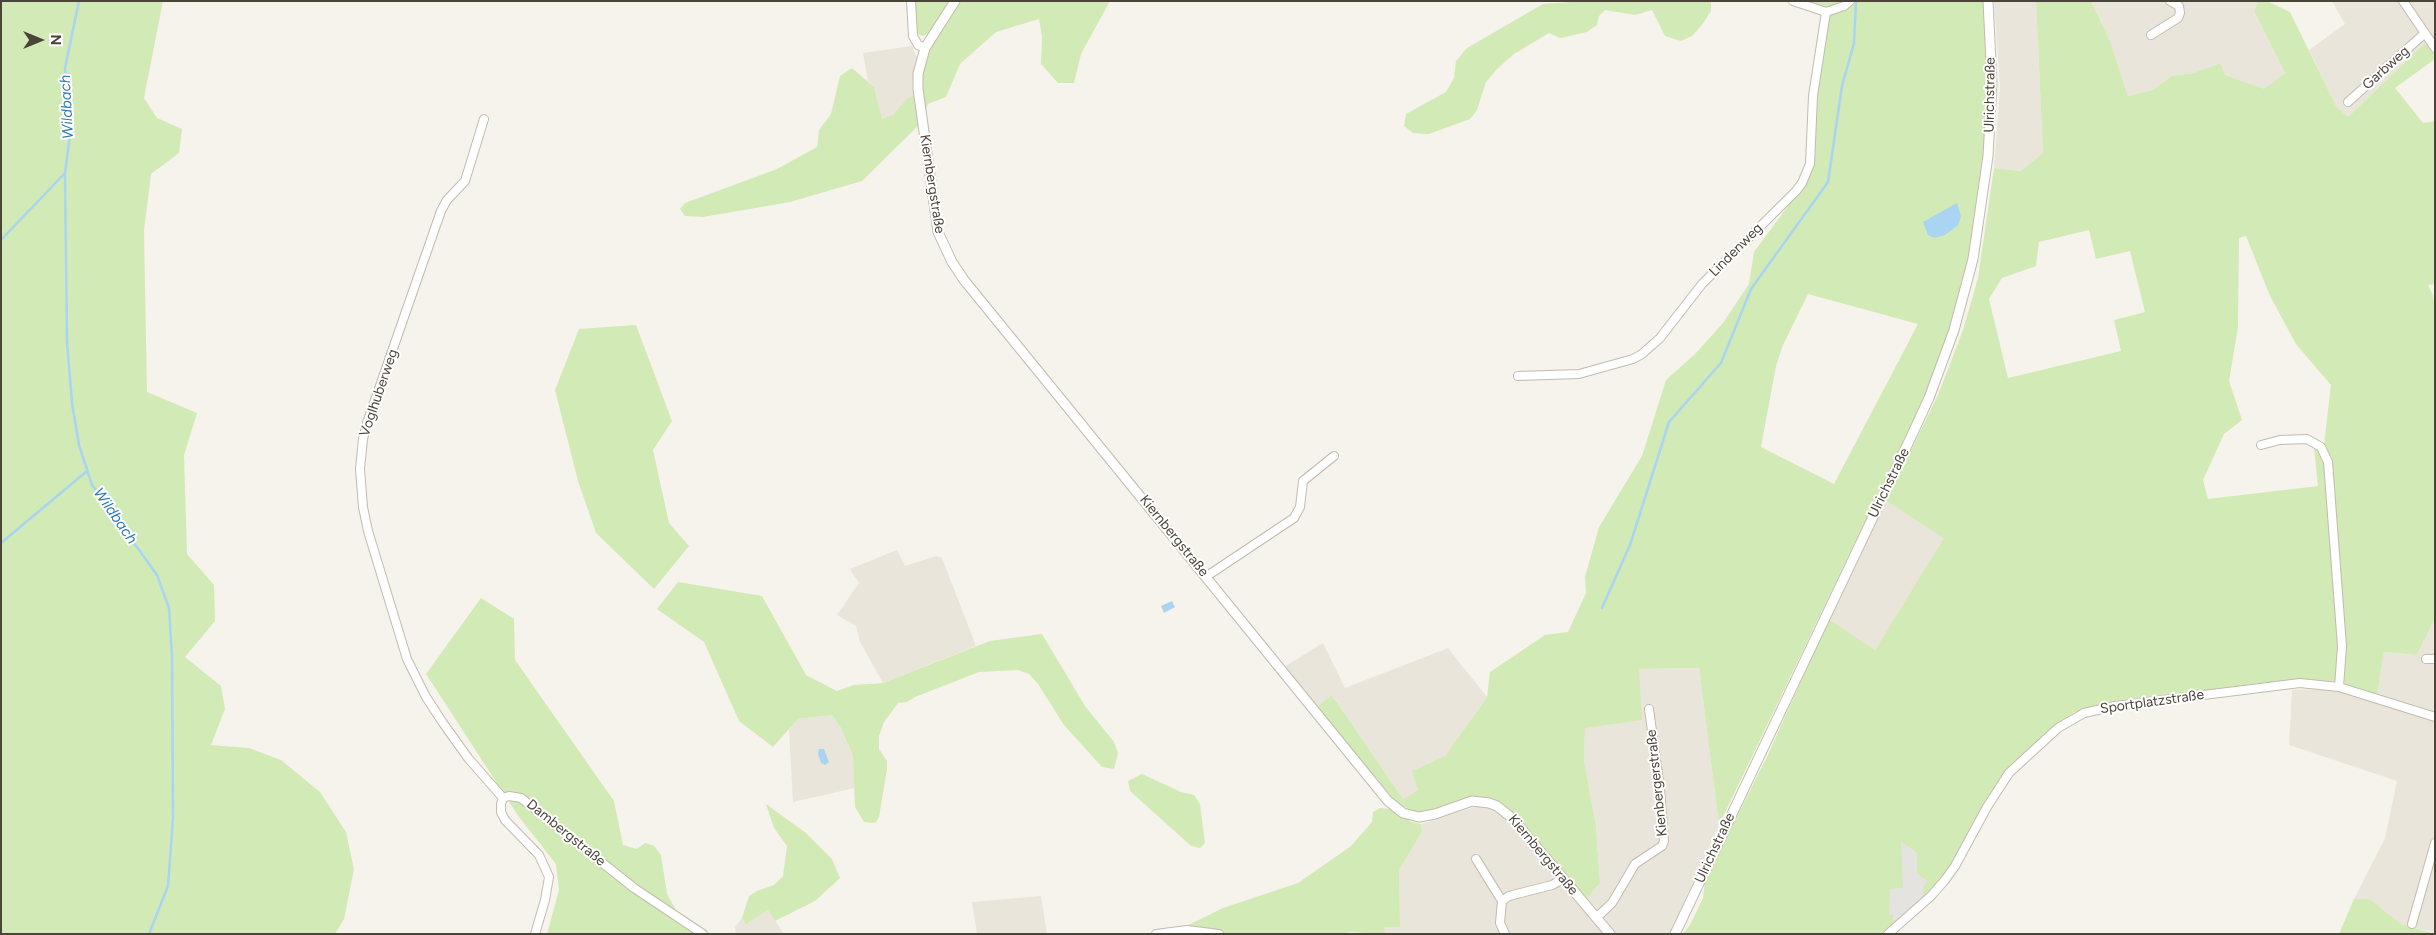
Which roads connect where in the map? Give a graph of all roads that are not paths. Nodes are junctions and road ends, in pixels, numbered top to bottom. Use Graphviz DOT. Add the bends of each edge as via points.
graph roads {
  1 [pos="911,1"];
  2 [pos="954,1"];
  3 [pos="1793,1"];
  4 [pos="1850,1"];
  5 [pos="1988,1"];
  6 [pos="2170,1"];
  7 [pos="2403,1"];
  8 [pos="1826,12"];
  9 [pos="2425,33"];
  10 [pos="2151,35"];
  11 [pos="925,48"];
  12 [pos="2435,48"];
  13 [pos="2348,102"];
  14 [pos="484,119"];
  15 [pos="1518,376"];
  16 [pos="2261,445"];
  17 [pos="1334,456"];
  18 [pos="1207,576"];
  19 [pos="2426,659"];
  20 [pos="2435,659"];
  21 [pos="2339,687"];
  22 [pos="1649,709"];
  23 [pos="2435,717"];
  24 [pos="503,798"];
  25 [pos="2435,842"];
  26 [pos="1476,859"];
  27 [pos="1563,879"];
  28 [pos="1502,900"];
  29 [pos="1596,918"];
  30 [pos="2412,924"];
  31 [pos="535,934"];
  32 [pos="703,934"];
  33 [pos="1156,934"];
  34 [pos="1219,934"];
  35 [pos="1504,934"];
  36 [pos="1610,934"];
  37 [pos="1675,934"];
  38 [pos="1888,934"];
  1 -- 11 [label="street" via="913,36 918,45"];
  2 -- 11 [label="street, Kiernbergstraße"];
  3 -- 8 [label="street"];
  4 -- 8 [label="street"];
  5 -- 37 [label="street, Ulrichstraße" via="1992,83 1985,188 1973,259 1947,351 1912,437"];
  6 -- 10 [label="street" via="2179,6 2178,18"];
  7 -- 9 [label="street"];
  8 -- 15 [label="street, Lindenweg" via="1813,96 1810,164 1796,191 1702,284 1660,338 1642,354 1579,374"];
  9 -- 12 [label="street"];
  9 -- 13 [label="street, Garbweg"];
  11 -- 18 [label="street, Kiernbergstraße" via="918,74 918,89 934,213 952,262"];
  14 -- 24 [label="street, Voglhuberweg" via="465,181 446,200 441,211 367,422 360,469 368,531 406,659 443,724"];
  16 -- 21 [label="street" via="2280,440 2307,439 2320,448 2328,462 2342,646"];
  17 -- 18 [label="street" via="1302,481 1300,507 1294,518"];
  18 -- 27 [label="street, Kiernbergstraße" via="1395,807 1419,817 1472,801 1488,802 1512,818"];
  19 -- 20 [label="street"];
  21 -- 23 [label="street, Sportplatzstraße"];
  21 -- 38 [label="street, Sportplatzstraße" via="2300,683 2277,685 2099,708 2069,720 2009,774 1945,880"];
  22 -- 29 [label="street, Kienbergerstraße" via="1664,841 1662,846 1635,864 1612,903"];
  24 -- 31 [label="street" via="501,812 505,820 539,855 547,870 548,887"];
  24 -- 32 [label="street, Dambergstraße" via="515,795 522,798 634,888"];
  25 -- 30 [label="street"];
  26 -- 28 [label="street"];
  27 -- 28 [label="street" via="1552,886"];
  27 -- 29 [label="street, Kiernbergstraße"];
  28 -- 35 [label="street" via="1500,923"];
  29 -- 36 [label="street, Kiernbergstraße"];
  33 -- 34 [label="street" via="1187,930"];
}
